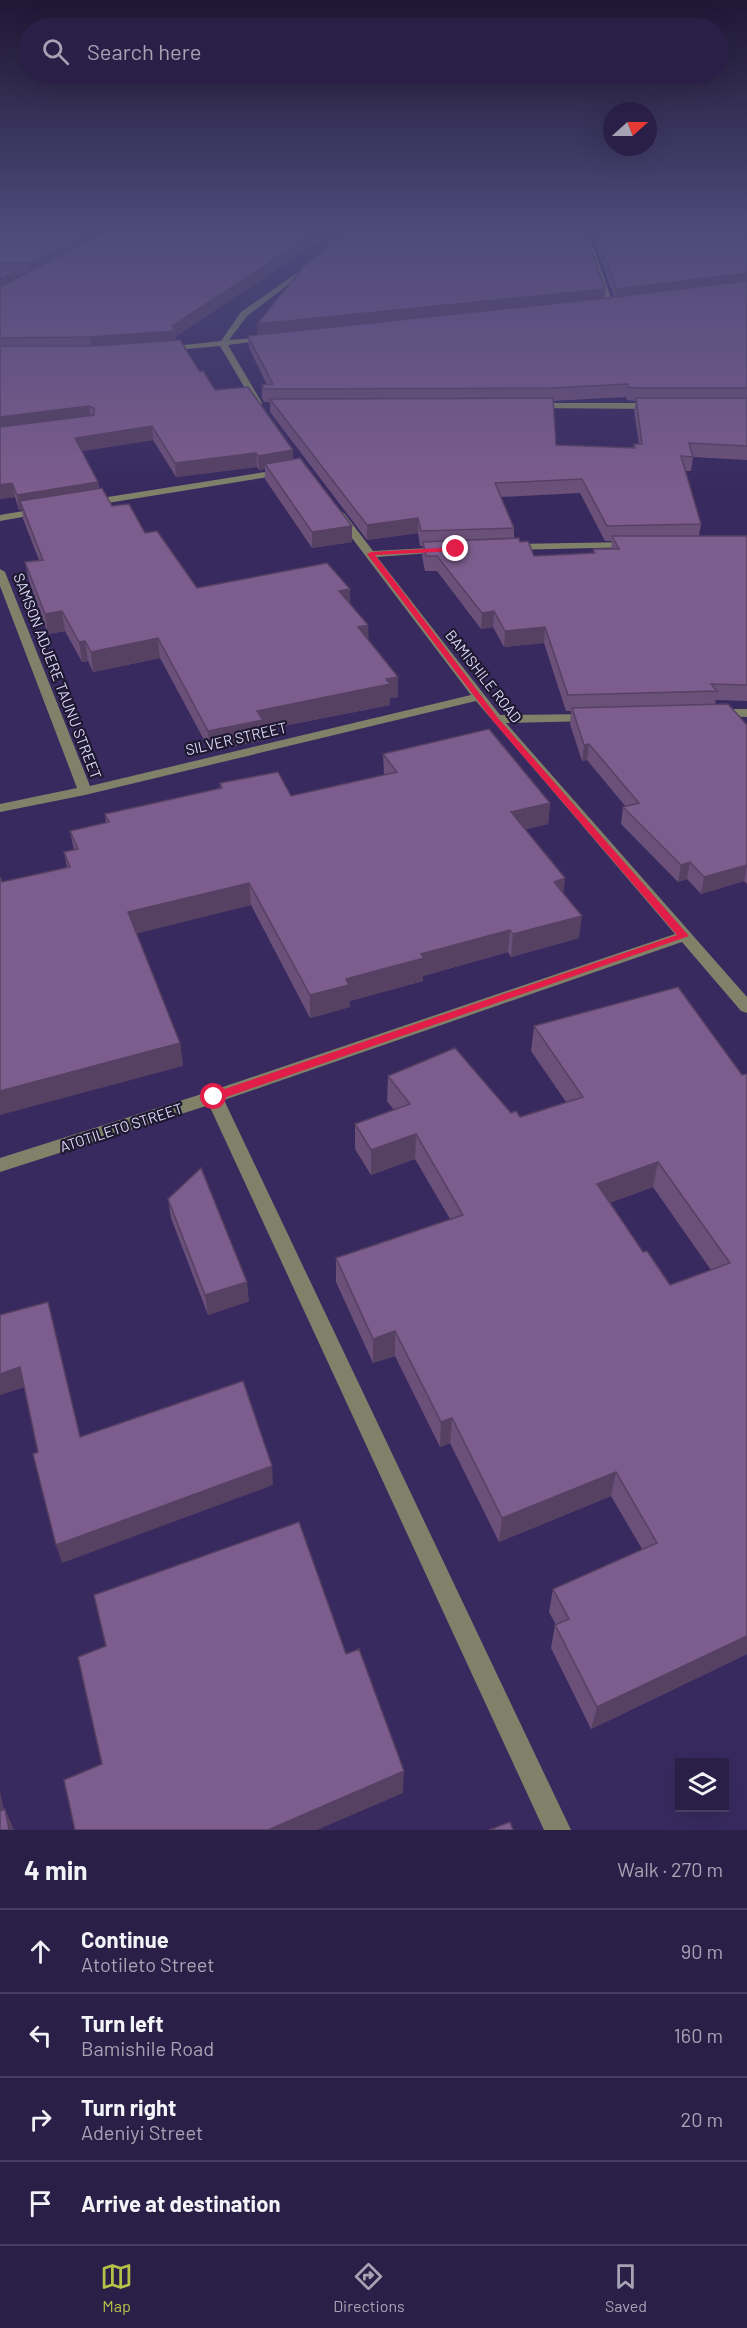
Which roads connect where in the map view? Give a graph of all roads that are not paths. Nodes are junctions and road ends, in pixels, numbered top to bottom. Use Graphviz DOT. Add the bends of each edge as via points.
graph roads {
  1 [pos="242,317"];
  2 [pos="282,338"];
  3 [pos="223,344"];
  4 [pos="151,350"];
  5 [pos="521,406"];
  6 [pos="664,406"];
  7 [pos="266,410"];
  8 [pos="293,470"];
  9 [pos="330,502"];
  10 [pos="83,504"];
  11 [pos="47,510"];
  12 [pos="0,518"];
  13 [pos="642,545"];
  14 [pos="503,548"];
  15 [pos="456,549"];
  16 [pos="371,554"];
  17 [pos="0,572"];
  18 [pos="479,697"];
  19 [pos="747,712"];
  20 [pos="699,714"];
  21 [pos="603,716"];
  22 [pos="496,719"];
  23 [pos="85,791"];
  24 [pos="0,808"];
  25 [pos="684,936"];
  26 [pos="747,1007"];
  27 [pos="214,1097"];
  28 [pos="0,1166"];
  29 [pos="558,1830"];
  1 -- 3 [label="street"];
  2 -- 3 [label="street"];
  3 -- 4 [label="street"];
  3 -- 7 [label="street"];
  5 -- 6 [label="street"];
  8 -- 10 [label="street"];
  9 -- 16 [label="street, BAMISHILE ROAD"];
  11 -- 12 [label="street"];
  13 -- 14 [label="street"];
  15 -- 16 [label="street"];
  16 -- 18 [label="street, BAMISHILE ROAD"];
  17 -- 23 [label="street, SAMSON ADJERE TAUNU STREET"];
  18 -- 22 [label="street, BAMISHILE ROAD"];
  18 -- 23 [label="street, SILVER STREET"];
  19 -- 20 [label="street"];
  21 -- 22 [label="street"];
  22 -- 25 [label="street, BAMISHILE ROAD"];
  23 -- 24 [label="street, SILVER STREET"];
  25 -- 26 [label="street, BAMISHILE ROAD"];
  25 -- 27 [label="street, ATOTILETO STREET"];
  27 -- 28 [label="street, ATOTILETO STREET"];
  27 -- 29 [label="street"];
}
